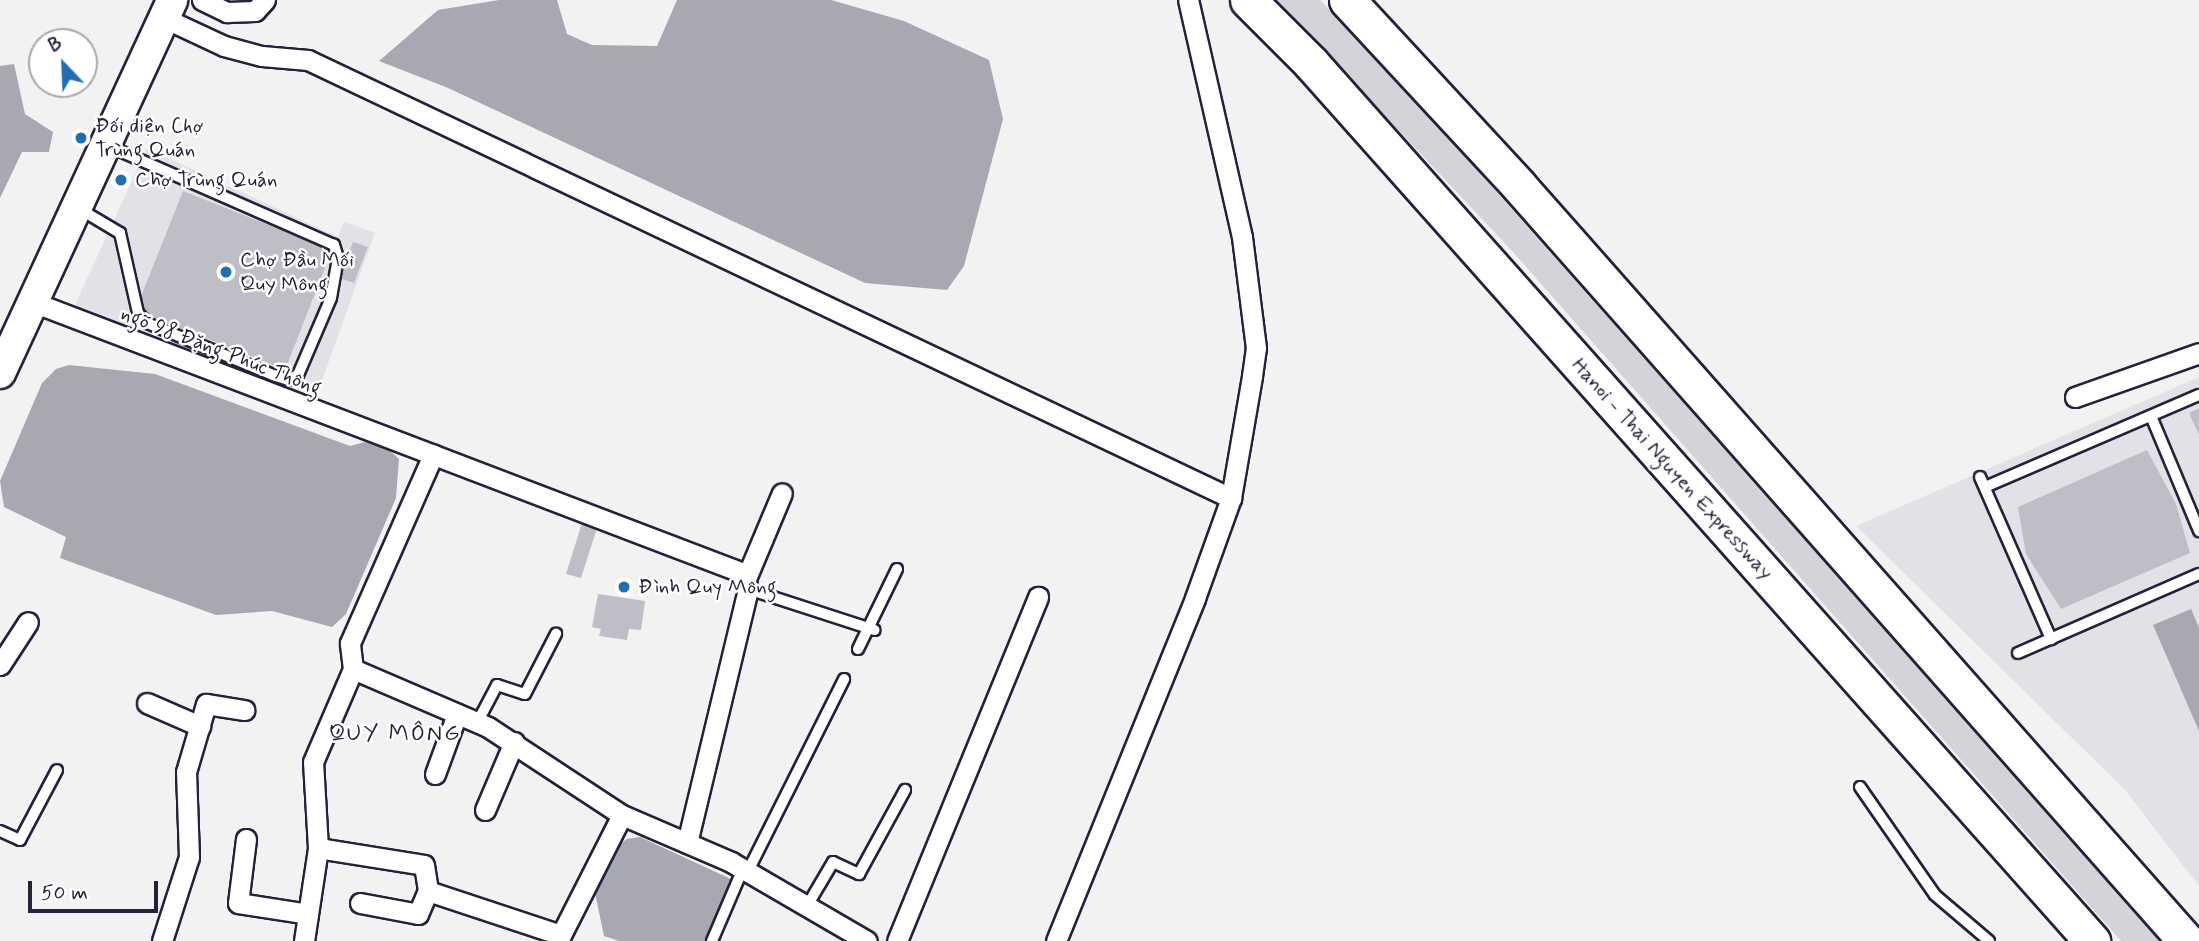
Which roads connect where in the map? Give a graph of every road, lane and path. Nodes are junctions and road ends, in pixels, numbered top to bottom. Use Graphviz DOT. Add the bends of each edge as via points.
graph roads {
  1 [pos="202,0"];
  2 [pos="265,0"];
  3 [pos="1188,0"];
  4 [pos="1248,0"];
  5 [pos="1347,0"];
  6 [pos="168,5"];
  7 [pos="106,144"];
  8 [pos="76,208"];
  9 [pos="33,302"];
  10 [pos="2199,353"];
  11 [pos="0,373"];
  12 [pos="2199,395"];
  13 [pos="2075,397"];
  14 [pos="2151,416"];
  15 [pos="433,455"];
  16 [pos="1980,477"];
  17 [pos="1985,487"];
  18 [pos="782,493"];
  19 [pos="1231,498"];
  20 [pos="2199,531"];
  21 [pos="897,569"];
  22 [pos="2199,574"];
  23 [pos="747,585"];
  24 [pos="1038,597"];
  25 [pos="28,622"];
  26 [pos="870,630"];
  27 [pos="556,634"];
  28 [pos="2051,639"];
  29 [pos="858,649"];
  30 [pos="2018,653"];
  31 [pos="0,665"];
  32 [pos="354,669"];
  33 [pos="844,679"];
  34 [pos="147,703"];
  35 [pos="245,710"];
  36 [pos="457,714"];
  37 [pos="477,723"];
  38 [pos="200,726"];
  39 [pos="514,742"];
  40 [pos="57,770"];
  41 [pos="435,774"];
  42 [pos="1860,787"];
  43 [pos="905,790"];
  44 [pos="485,810"];
  45 [pos="622,815"];
  46 [pos="0,831"];
  47 [pos="246,839"];
  48 [pos="687,843"];
  49 [pos="318,848"];
  50 [pos="744,872"];
  51 [pos="429,891"];
  52 [pos="360,903"];
  53 [pos="807,907"];
  54 [pos="308,914"];
  55 [pos="845,935"];
  56 [pos="560,938"];
  57 [pos="162,941"];
  58 [pos="304,941"];
  59 [pos="712,941"];
  60 [pos="867,941"];
  61 [pos="897,941"];
  62 [pos="1056,941"];
  63 [pos="1989,941"];
  64 [pos="2092,941"];
  65 [pos="2186,941"];
  1 -- 2 [label="street" via="226,12 256,11"];
  3 -- 19 [label="street" via="1233,190 1256,348"];
  4 -- 64 [label="highway, Hanoi - Thai Nguyen Expressway" via="1328,82"];
  5 -- 65 [label="highway" via="1519,186"];
  6 -- 7 [label="main road"];
  6 -- 19 [label="street" via="224,46 262,57 307,60"];
  7 -- 8 [label="main road"];
  7 -- 8 [label="lane" via="334,245 338,258 331,298 298,375 288,380 273,375 147,323 138,313 120,233"];
  8 -- 9 [label="main road"];
  9 -- 11 [label="main road"];
  9 -- 15 [label="street, ngõ 98 Đặng Phúc Thông"];
  10 -- 13 [label="street"];
  12 -- 14 [label="lane"];
  14 -- 17 [label="lane"];
  14 -- 20 [label="lane"];
  15 -- 23 [label="street, ngõ 98 Đặng Phúc Thông" via="729,566 743,573"];
  15 -- 32 [label="street" via="350,643"];
  16 -- 17 [label="lane"];
  17 -- 28 [label="lane"];
  18 -- 23 [label="street"];
  19 -- 62 [label="street"];
  21 -- 26 [label="lane"];
  22 -- 28 [label="lane"];
  23 -- 26 [label="lane"];
  23 -- 48 [label="street"];
  24 -- 61 [label="street"];
  25 -- 31 [label="street"];
  26 -- 29 [label="lane"];
  27 -- 37 [label="lane" via="525,694 497,685"];
  28 -- 30 [label="lane"];
  32 -- 36 [label="street"];
  32 -- 49 [label="street" via="313,762"];
  33 -- 50 [label="lane"];
  34 -- 38 [label="street"];
  35 -- 38 [label="street" via="206,704"];
  36 -- 37 [label="street"];
  36 -- 41 [label="street"];
  37 -- 39 [label="street"];
  38 -- 57 [label="street" via="186,772 189,857"];
  39 -- 44 [label="street"];
  39 -- 45 [label="street"];
  40 -- 46 [label="lane" via="20,839"];
  42 -- 63 [label="lane" via="1935,895"];
  43 -- 53 [label="lane" via="859,874 834,862"];
  45 -- 48 [label="street"];
  45 -- 56 [label="street"];
  47 -- 54 [label="street" via="238,903"];
  48 -- 50 [label="street"];
  49 -- 51 [label="street" via="424,864"];
  49 -- 54 [label="street"];
  50 -- 53 [label="street"];
  50 -- 59 [label="lane"];
  51 -- 52 [label="street" via="418,914"];
  51 -- 56 [label="street"];
  53 -- 55 [label="street"];
  54 -- 58 [label="street"];
  55 -- 60 [label="street"];
}
